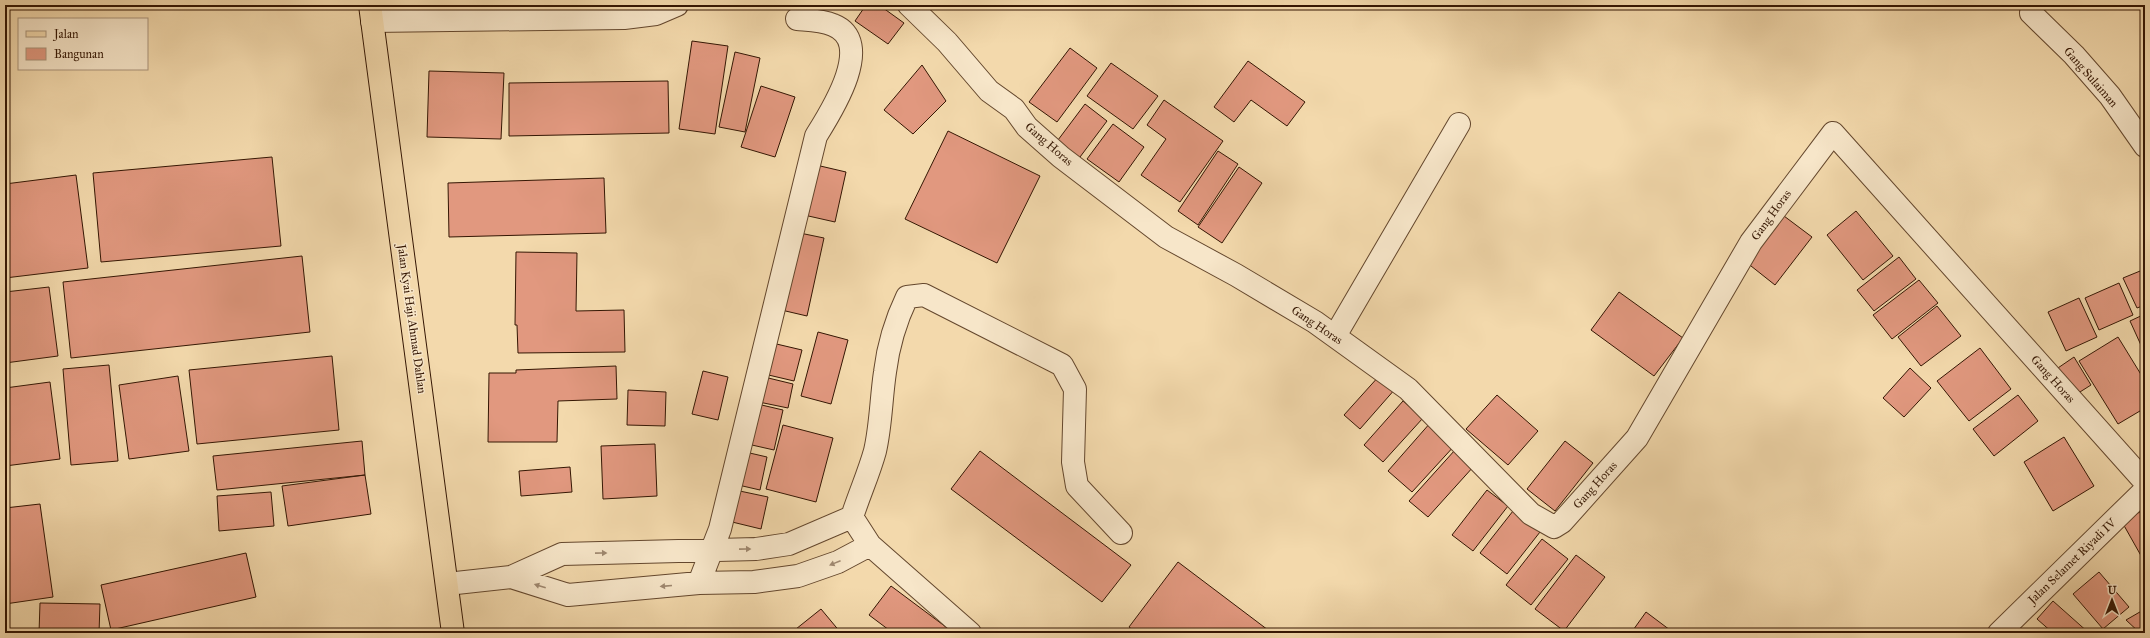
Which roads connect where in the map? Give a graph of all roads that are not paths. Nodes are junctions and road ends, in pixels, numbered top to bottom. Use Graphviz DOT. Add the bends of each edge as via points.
graph roads {
  1 [pos="677,5"];
  2 [pos="909,5"];
  3 [pos="371,13"];
  4 [pos="2031,13"];
  5 [pos="797,19"];
  6 [pos="1460,124"];
  7 [pos="2145,146"];
  8 [pos="1335,336"];
  9 [pos="2145,482"];
  10 [pos="2145,490"];
  11 [pos="852,517"];
  12 [pos="1121,533"];
  13 [pos="870,545"];
  14 [pos="712,550"];
  15 [pos="512,578"];
  16 [pos="699,583"];
  17 [pos="447,584"];
  18 [pos="454,633"];
  19 [pos="970,633"];
  20 [pos="1999,633"];
  1 -- 3 [label="street" via="656,14 624,18"];
  2 -- 8 [label="street, Gang Horas" via="947,42 989,91 1014,110 1027,127 1061,157 1166,237 1236,274"];
  3 -- 17 [label="main road, Jalan Kyai Haji Ahmad Dahlan"];
  4 -- 7 [label="street, Gang Sulaiman" via="2074,55 2110,96"];
  5 -- 14 [label="street" via="834,25 847,36 852,52 847,76 836,104 816,136 720,529"];
  6 -- 8 [label="street"];
  8 -- 9 [label="street, Gang Horas" via="1408,389 1531,514 1554,527 1562,522 1637,438 1751,242 1833,133"];
  10 -- 20 [label="street, Jalan Selamet Riyadi IV"];
  11 -- 12 [label="street" via="875,451 888,350 900,312 908,297 924,295 1062,365 1075,389 1074,462 1077,486"];
  11 -- 13 [label="street"];
  14 -- 11 [label="street, one-way" via="756,549 789,544"];
  13 -- 16 [label="street, one-way" via="838,562 798,576 754,582"];
  13 -- 19 [label="street"];
  15 -- 14 [label="street, one-way" via="562,554"];
  14 -- 16 [label="street"];
  16 -- 15 [label="street, one-way" via="568,595"];
  15 -- 17 [label="street"];
  17 -- 18 [label="main road, Jalan Kyai Haji Ahmad Dahlan"];
}
